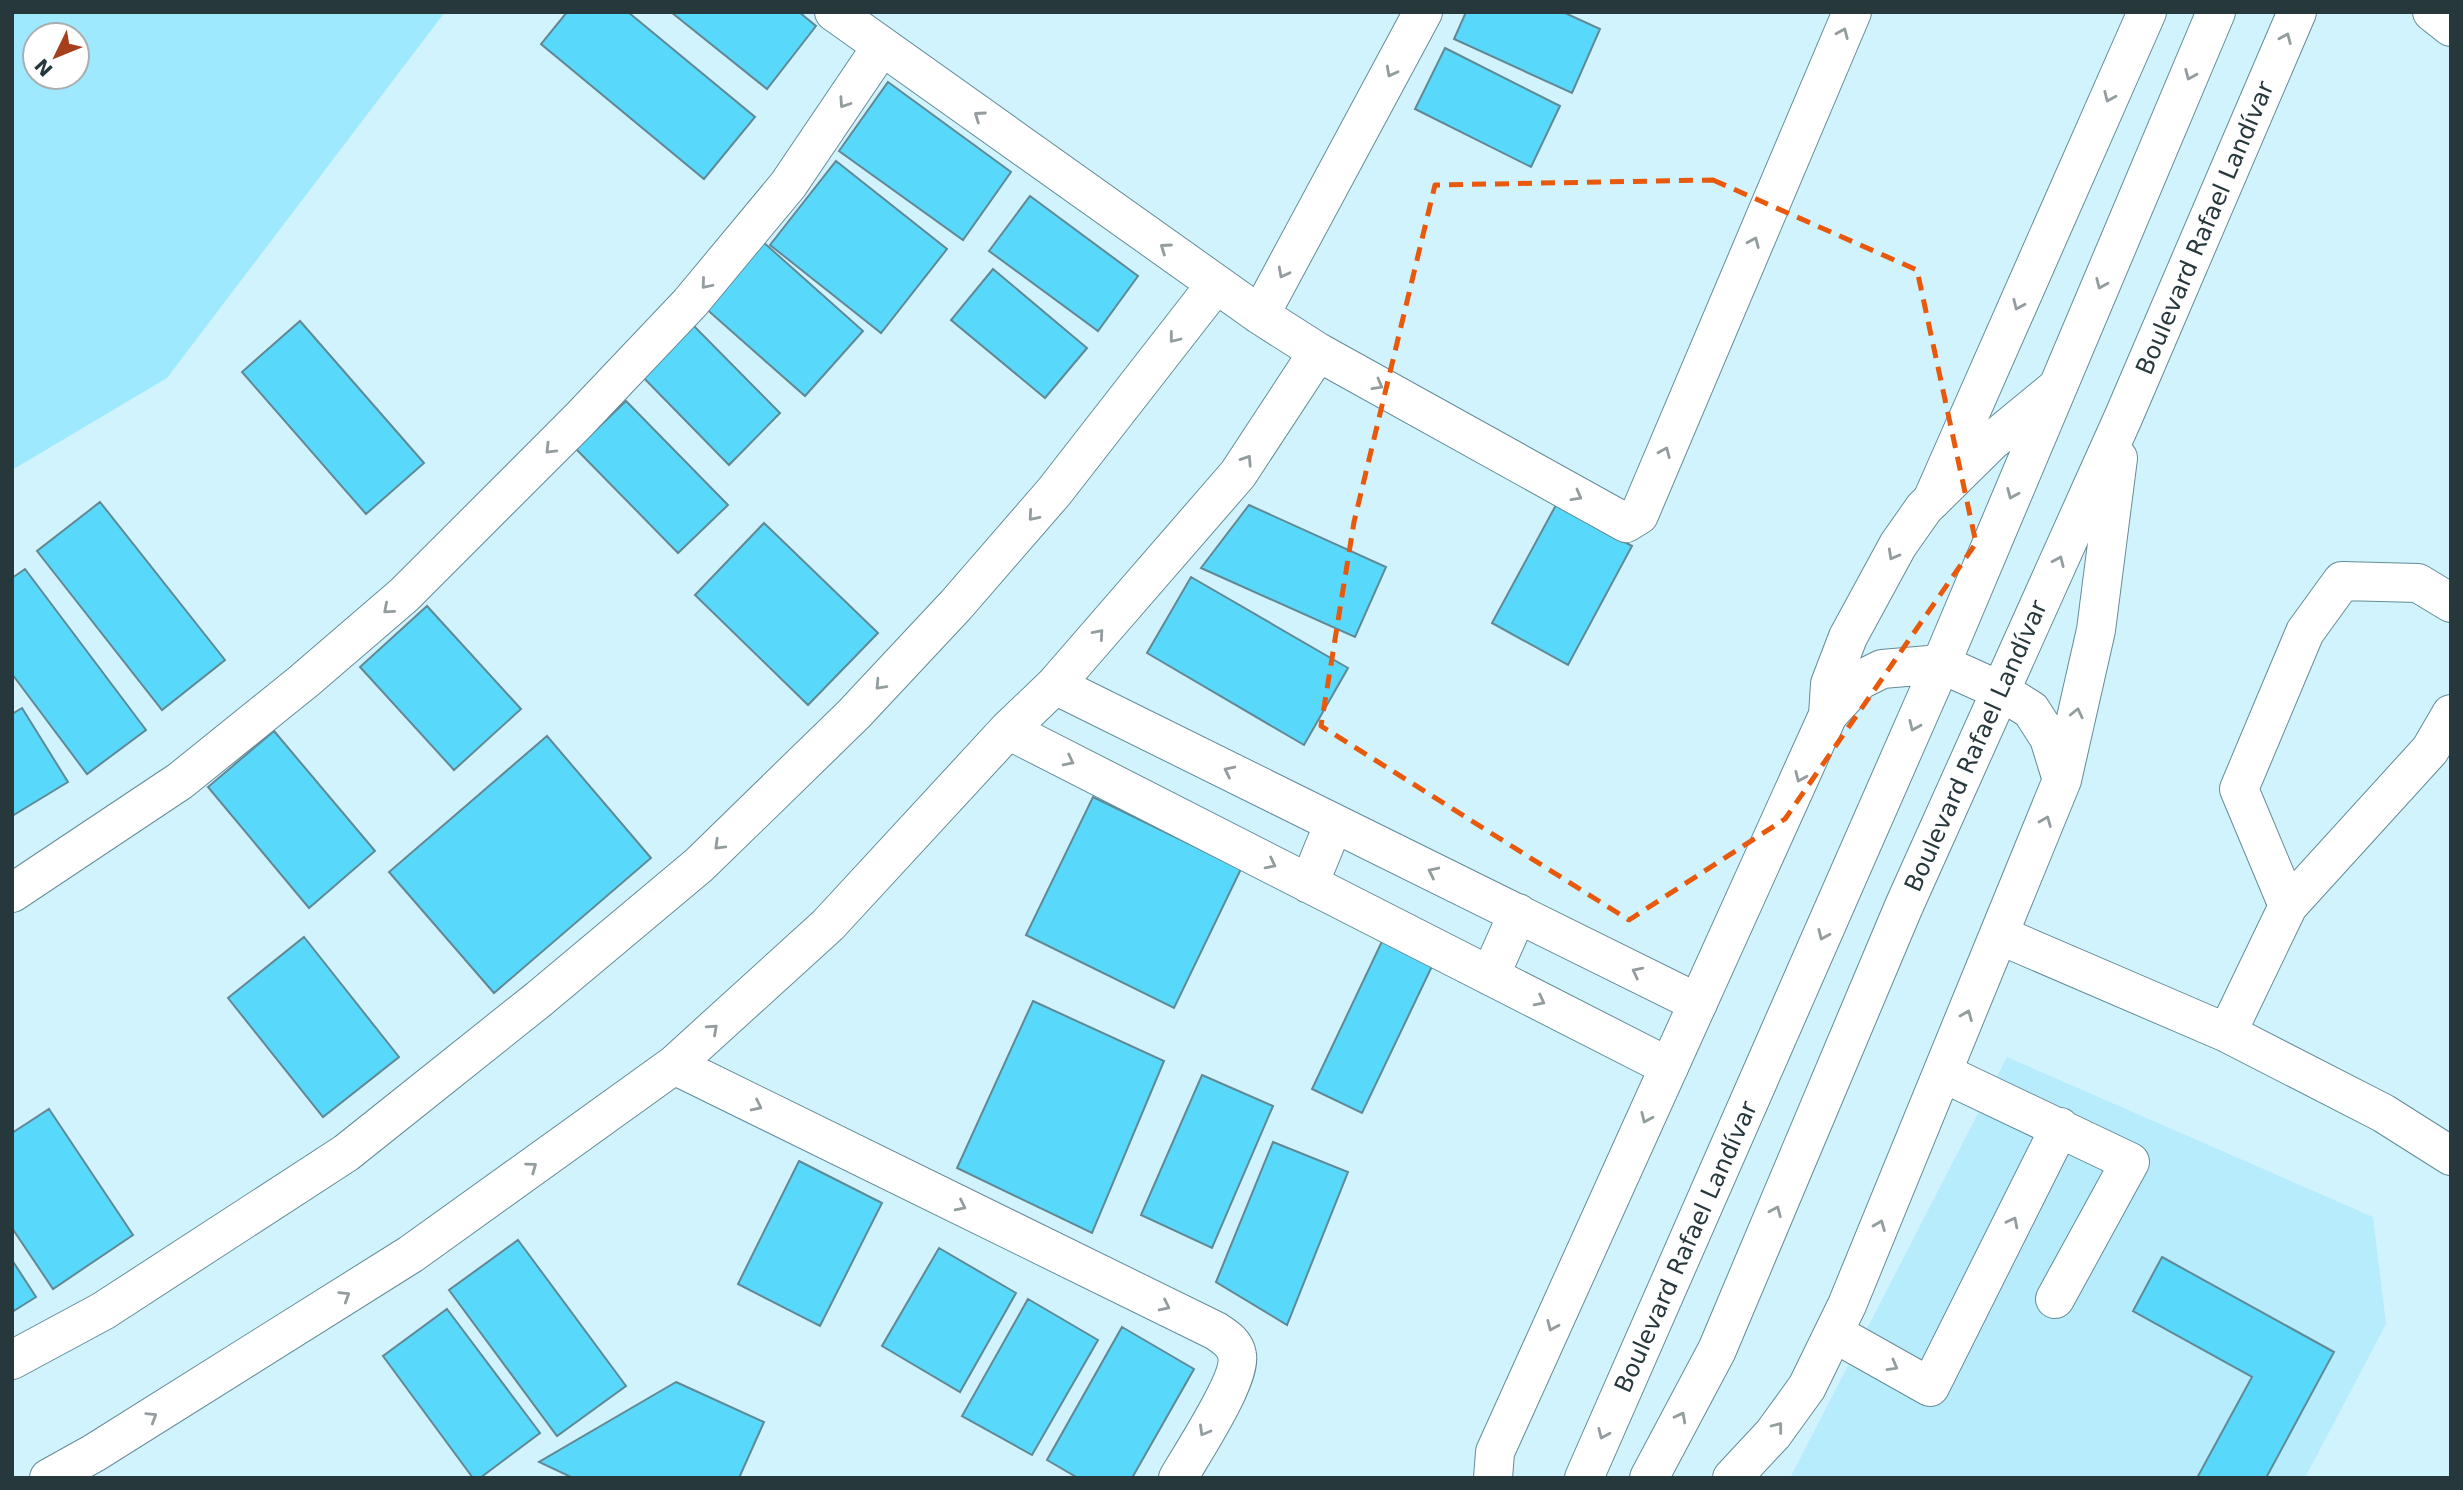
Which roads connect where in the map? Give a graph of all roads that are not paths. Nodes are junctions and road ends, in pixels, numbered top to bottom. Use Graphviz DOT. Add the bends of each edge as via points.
graph roads {
  1 [pos="834,12"];
  2 [pos="1423,12"];
  3 [pos="1852,12"];
  4 [pos="2147,12"];
  5 [pos="2216,12"];
  6 [pos="2297,12"];
  7 [pos="2432,12"];
  8 [pos="2451,27"];
  9 [pos="882,46"];
  10 [pos="1216,284"];
  11 [pos="1260,315"];
  12 [pos="1318,352"];
  13 [pos="2057,388"];
  14 [pos="2123,418"];
  15 [pos="1932,500"];
  16 [pos="2451,603"];
  17 [pos="1941,664"];
  18 [pos="1055,685"];
  19 [pos="2001,691"];
  20 [pos="2451,714"];
  21 [pos="1828,715"];
  22 [pos="1008,730"];
  23 [pos="2062,780"];
  24 [pos="1334,823"];
  25 [pos="1310,884"];
  26 [pos="12,893"];
  27 [pos="2288,906"];
  28 [pos="1518,913"];
  29 [pos="1999,935"];
  30 [pos="1490,976"];
  31 [pos="1698,1003"];
  32 [pos="2227,1033"];
  33 [pos="674,1065"];
  34 [pos="1669,1067"];
  35 [pos="1943,1073"];
  36 [pos="2060,1127"];
  37 [pos="2451,1156"];
  38 [pos="2055,1299"];
  39 [pos="1833,1333"];
  40 [pos="12,1360"];
  41 [pos="102,1465"];
  42 [pos="1490,1469"];
  43 [pos="1735,1477"];
  44 [pos="49,1478"];
  45 [pos="1178,1478"];
  46 [pos="1584,1478"];
  47 [pos="1649,1478"];
  1 -- 9 [label="street"];
  2 -- 11 [label="street, one-way"];
  12 -- 3 [label="street, one-way" via="1626,523 1639,514"];
  4 -- 15 [label="street, one-way"];
  5 -- 13 [label="street, Boulevard Rafael Landívar, one-way"];
  14 -- 6 [label="street, Boulevard Rafael Landívar, one-way"];
  7 -- 8 [label="street"];
  10 -- 9 [label="street, one-way"];
  9 -- 26 [label="street, one-way" via="788,185 690,303 404,595 180,780"];
  10 -- 11 [label="street"];
  10 -- 40 [label="street, one-way" via="1054,492 956,606 699,865 346,1153 103,1311"];
  11 -- 12 [label="street"];
  18 -- 12 [label="street, one-way" via="1238,474"];
  13 -- 15 [label="street" via="1992,441"];
  13 -- 17 [label="street, Boulevard Rafael Landívar, one-way"];
  19 -- 14 [label="street, Boulevard Rafael Landívar, one-way"];
  23 -- 14 [label="street, one-way" via="2096,630"];
  15 -- 21 [label="street, one-way" via="1898,545 1847,638 1830,684"];
  16 -- 27 [label="street" via="2418,583 2342,581 2305,632 2239,789"];
  17 -- 19 [label="street"];
  17 -- 21 [label="street" via="1882,669 1860,680"];
  17 -- 46 [label="street, Boulevard Rafael Landívar, one-way"];
  18 -- 22 [label="street"];
  24 -- 18 [label="street, one-way"];
  19 -- 23 [label="street" via="2031,710 2049,738"];
  47 -- 19 [label="street, Boulevard Rafael Landívar, one-way" via="1717,1350 1904,906"];
  20 -- 27 [label="street" via="2430,750"];
  21 -- 31 [label="street, one-way"];
  22 -- 25 [label="street, one-way"];
  33 -- 22 [label="street, one-way" via="828,925"];
  29 -- 23 [label="street, one-way"];
  24 -- 25 [label="street"];
  28 -- 24 [label="street, one-way"];
  25 -- 30 [label="street"];
  27 -- 32 [label="street"];
  28 -- 30 [label="street"];
  31 -- 28 [label="street, one-way"];
  29 -- 32 [label="street"];
  35 -- 29 [label="street, one-way"];
  30 -- 34 [label="street, one-way"];
  31 -- 34 [label="street"];
  32 -- 37 [label="street" via="2383,1113"];
  41 -- 33 [label="street, one-way" via="411,1254"];
  33 -- 45 [label="street, one-way" via="1231,1341 1238,1367"];
  34 -- 42 [label="street, one-way"];
  35 -- 36 [label="street"];
  39 -- 35 [label="street, one-way"];
  36 -- 38 [label="street" via="2130,1162"];
  39 -- 36 [label="street, one-way" via="1930,1387"];
  43 -- 39 [label="street, one-way" via="1807,1387"];
  41 -- 44 [label="street"];
}
